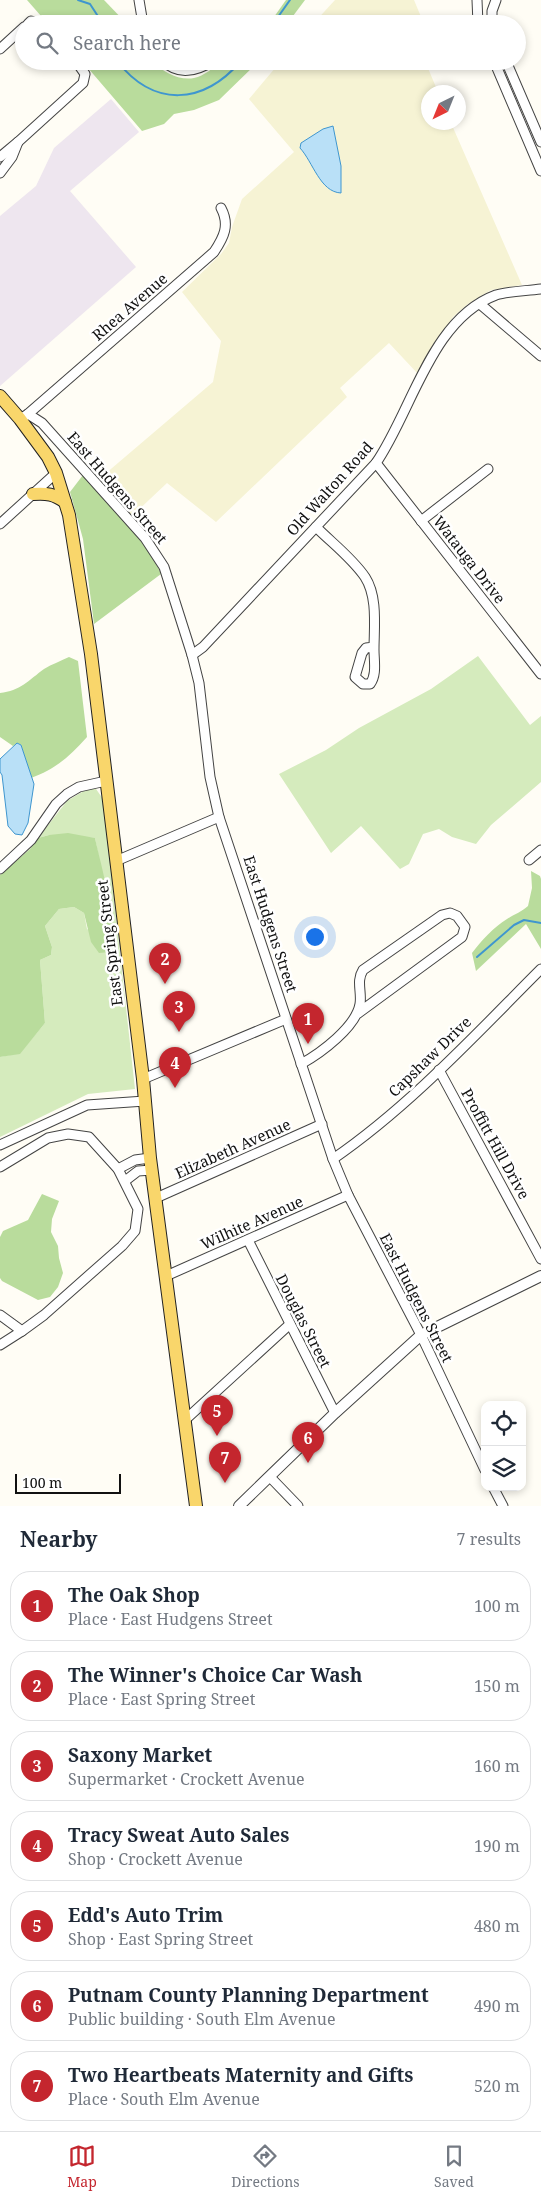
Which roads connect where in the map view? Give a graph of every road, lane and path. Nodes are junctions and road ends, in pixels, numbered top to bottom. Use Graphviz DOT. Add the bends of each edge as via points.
graph roads {
  1 [pos="139,0"];
  2 [pos="477,0"];
  3 [pos="496,0"];
  4 [pos="142,15"];
  5 [pos="478,15"];
  6 [pos="492,15"];
  7 [pos="15,36"];
  8 [pos="0,49"];
  9 [pos="82,70"];
  10 [pos="498,70"];
  11 [pos="510,70"];
  12 [pos="18,142"];
  13 [pos="541,142"];
  14 [pos="0,157"];
  15 [pos="541,171"];
  16 [pos="0,173"];
  17 [pos="222,208"];
  18 [pos="541,289"];
  19 [pos="480,304"];
  20 [pos="541,356"];
  21 [pos="0,396"];
  22 [pos="24,416"];
  23 [pos="376,463"];
  24 [pos="488,469"];
  25 [pos="56,473"];
  26 [pos="34,494"];
  27 [pos="65,502"];
  28 [pos="422,521"];
  29 [pos="0,524"];
  30 [pos="316,527"];
  31 [pos="374,647"];
  32 [pos="192,655"];
  33 [pos="541,674"];
  34 [pos="106,782"];
  35 [pos="219,817"];
  36 [pos="541,850"];
  37 [pos="529,860"];
  38 [pos="116,861"];
  39 [pos="0,869"];
  40 [pos="541,969"];
  41 [pos="357,1014"];
  42 [pos="286,1019"];
  43 [pos="302,1064"];
  44 [pos="439,1070"];
  45 [pos="143,1079"];
  46 [pos="144,1101"];
  47 [pos="322,1124"];
  48 [pos="0,1145"];
  49 [pos="333,1159"];
  50 [pos="151,1164"];
  51 [pos="0,1168"];
  52 [pos="118,1169"];
  53 [pos="125,1180"];
  54 [pos="348,1194"];
  55 [pos="156,1198"];
  56 [pos="248,1240"];
  57 [pos="541,1259"];
  58 [pos="166,1276"];
  59 [pos="541,1276"];
  60 [pos="0,1315"];
  61 [pos="289,1324"];
  62 [pos="22,1331"];
  63 [pos="421,1336"];
  64 [pos="0,1344"];
  65 [pos="335,1413"];
  66 [pos="185,1420"];
  67 [pos="481,1462"];
  68 [pos="270,1477"];
  69 [pos="495,1491"];
  70 [pos="500,1505"];
  71 [pos="196,1506"];
  72 [pos="240,1506"];
  73 [pos="298,1506"];
  1 -- 4 [label="street"];
  2 -- 5 [label="street"];
  3 -- 6 [label="street"];
  7 -- 8 [label="street"];
  9 -- 12 [label="street" via="85,74 83,83"];
  10 -- 15 [label="street"];
  11 -- 13 [label="street"];
  12 -- 14 [label="street"];
  12 -- 16 [label="street"];
  17 -- 22 [label="street, Rhea Avenue" via="226,230 214,252"];
  18 -- 19 [label="street, Old Walton Road" via="496,295"];
  19 -- 20 [label="street"];
  19 -- 23 [label="street, Old Walton Road" via="467,312 441,342"];
  21 -- 22 [label="main road, East Spring Street"];
  22 -- 25 [label="main road, East Spring Street"];
  22 -- 32 [label="street, East Hudgens Street" via="42,423 145,538 164,566"];
  23 -- 28 [label="street, Watauga Drive"];
  23 -- 30 [label="street, Old Walton Road"];
  24 -- 28 [label="street"];
  25 -- 26 [label="street"];
  25 -- 27 [label="main road, East Spring Street"];
  26 -- 27 [label="main road" via="48,493"];
  26 -- 29 [label="street"];
  27 -- 34 [label="main road, East Spring Street" via="91,654"];
  28 -- 33 [label="street, Watauga Drive"];
  30 -- 31 [label="street" via="366,578 373,603"];
  30 -- 32 [label="street, Old Walton Road" via="203,648"];
  32 -- 35 [label="street, East Hudgens Street"];
  34 -- 38 [label="main road, East Spring Street"];
  34 -- 39 [label="street" via="78,787 67,794 31,840"];
  35 -- 38 [label="street"];
  35 -- 42 [label="street, East Hudgens Street"];
  36 -- 37 [label="street"];
  38 -- 45 [label="main road, East Spring Street"];
  40 -- 44 [label="street, Capshaw Drive"];
  41 -- 41 [label="street" via="363,970 442,915 450,913 462,920 465,926 462,937"];
  41 -- 43 [label="street" via="328,1046"];
  42 -- 43 [label="street, East Hudgens Street"];
  42 -- 45 [label="street"];
  43 -- 47 [label="street, East Hudgens Street"];
  44 -- 49 [label="street, Capshaw Drive" via="360,1141"];
  44 -- 57 [label="street, Proffitt Hill Drive"];
  45 -- 46 [label="main road, East Spring Street"];
  46 -- 48 [label="street" via="87,1105"];
  46 -- 50 [label="main road, East Spring Street"];
  47 -- 49 [label="street, East Hudgens Street"];
  47 -- 55 [label="street, Elizabeth Avenue"];
  49 -- 54 [label="street, East Hudgens Street"];
  50 -- 52 [label="street" via="135,1160"];
  50 -- 53 [label="street"];
  50 -- 55 [label="main road, East Spring Street"];
  51 -- 52 [label="street" via="48,1138 68,1134 92,1139"];
  52 -- 53 [label="street"];
  53 -- 62 [label="street" via="138,1209 135,1231 78,1286"];
  54 -- 56 [label="street, Wilhite Avenue"];
  54 -- 63 [label="street, East Hudgens Street"];
  55 -- 58 [label="main road, East Spring Street"];
  56 -- 58 [label="street, Wilhite Avenue"];
  56 -- 61 [label="street, Douglas Street"];
  58 -- 66 [label="main road, East Spring Street"];
  59 -- 63 [label="street"];
  60 -- 62 [label="street"];
  61 -- 65 [label="street, Douglas Street"];
  61 -- 66 [label="street"];
  62 -- 64 [label="street"];
  63 -- 65 [label="street"];
  63 -- 67 [label="street, East Hudgens Street"];
  65 -- 68 [label="street"];
  66 -- 71 [label="main road, East Spring Street"];
  68 -- 72 [label="street"];
  68 -- 73 [label="street"];
  69 -- 70 [label="street"];
}
